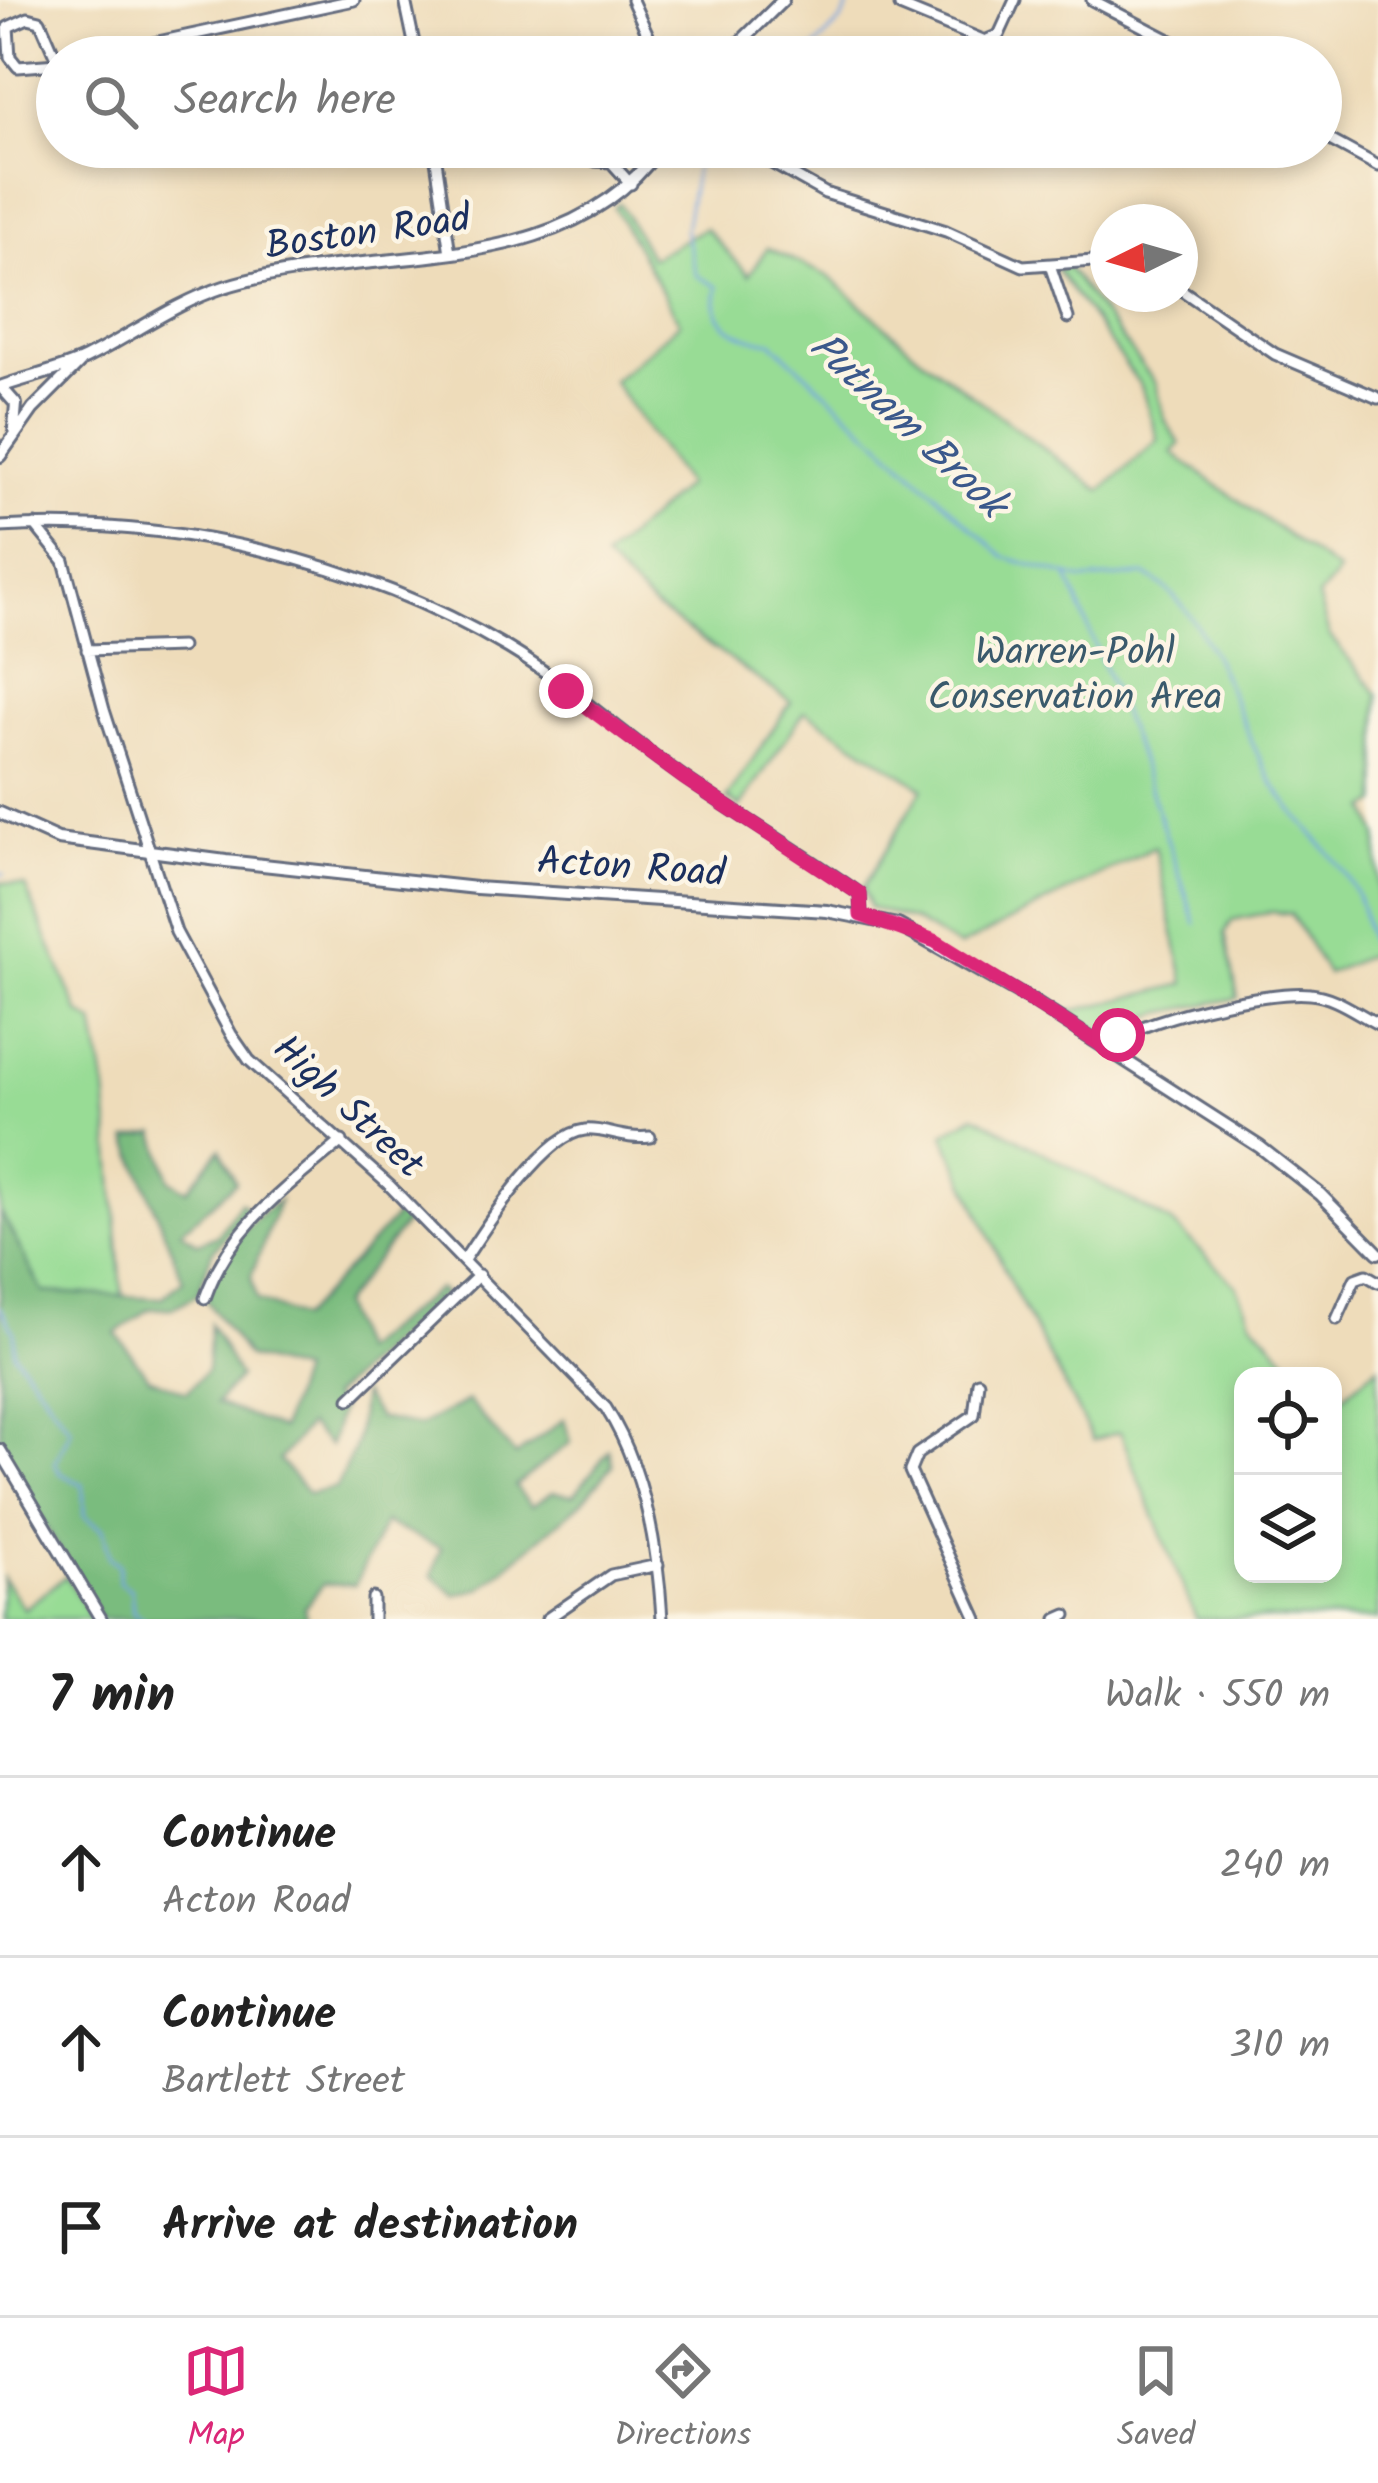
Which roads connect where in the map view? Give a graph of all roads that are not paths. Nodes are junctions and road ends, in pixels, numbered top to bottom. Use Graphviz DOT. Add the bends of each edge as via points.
graph roads {
  1 [pos="354,0"];
  2 [pos="405,0"];
  3 [pos="632,0"];
  4 [pos="783,0"];
  5 [pos="903,0"];
  6 [pos="1015,0"];
  7 [pos="1092,0"];
  8 [pos="48,36"];
  9 [pos="186,36"];
  10 [pos="413,36"];
  11 [pos="648,36"];
  12 [pos="746,36"];
  13 [pos="974,36"];
  14 [pos="997,36"];
  15 [pos="1161,36"];
  16 [pos="36,65"];
  17 [pos="1342,146"];
  18 [pos="1378,166"];
  19 [pos="437,168"];
  20 [pos="616,168"];
  21 [pos="644,168"];
  22 [pos="783,168"];
  23 [pos="631,184"];
  24 [pos="450,253"];
  25 [pos="1090,262"];
  26 [pos="1050,265"];
  27 [pos="1198,302"];
  28 [pos="1068,318"];
  29 [pos="81,360"];
  30 [pos="0,386"];
  31 [pos="0,397"];
  32 [pos="1378,398"];
  33 [pos="16,404"];
  34 [pos="8,442"];
  35 [pos="0,456"];
  36 [pos="35,525"];
  37 [pos="0,527"];
  38 [pos="181,646"];
  39 [pos="87,650"];
  40 [pos="0,813"];
  41 [pos="151,852"];
  42 [pos="861,915"];
  43 [pos="1378,1024"];
  44 [pos="1105,1047"];
  45 [pos="650,1137"];
  46 [pos="342,1141"];
  47 [pos="1378,1253"];
  48 [pos="464,1260"];
  49 [pos="479,1275"];
  50 [pos="1378,1282"];
  51 [pos="205,1298"];
  52 [pos="1337,1319"];
  53 [pos="978,1382"];
  54 [pos="350,1399"];
  55 [pos="0,1450"];
  56 [pos="658,1565"];
  57 [pos="374,1598"];
  58 [pos="101,1619"];
  59 [pos="373,1619"];
  60 [pos="547,1619"];
  61 [pos="662,1619"];
  62 [pos="977,1619"];
  1 -- 9 [label="street"];
  2 -- 10 [label="street"];
  3 -- 11 [label="street"];
  4 -- 12 [label="main road"];
  5 -- 13 [label="street" via="900,6"];
  6 -- 14 [label="street"];
  7 -- 15 [label="street"];
  8 -- 16 [label="street" via="28,17 6,31 18,67"];
  17 -- 18 [label="street"];
  19 -- 24 [label="street"];
  20 -- 23 [label="street"];
  21 -- 23 [label="main road, Boston Road"];
  22 -- 26 [label="street" via="849,203 946,231 1021,265"];
  23 -- 24 [label="main road, Boston Road" via="549,233"];
  24 -- 29 [label="main road, Boston Road" via="303,267 221,288"];
  25 -- 26 [label="street"];
  26 -- 28 [label="street"];
  27 -- 32 [label="street" via="1275,354"];
  29 -- 30 [label="main road, Boston Road"];
  29 -- 34 [label="main road"];
  30 -- 33 [label="main road"];
  31 -- 33 [label="main road"];
  33 -- 34 [label="main road"];
  34 -- 35 [label="main road"];
  36 -- 37 [label="street"];
  36 -- 39 [label="street, High Street" via="64,562"];
  36 -- 42 [label="street" via="88,522 269,553 464,624 860,894"];
  38 -- 39 [label="street"];
  39 -- 41 [label="street, High Street"];
  40 -- 41 [label="main road, Acton Road" via="58,838"];
  41 -- 42 [label="main road, Acton Road" via="415,883"];
  41 -- 46 [label="street, High Street" via="191,968 231,1034 249,1060"];
  42 -- 44 [label="main road, Acton Road" via="935,941"];
  43 -- 44 [label="street" via="1324,996 1294,993 1146,1023"];
  44 -- 47 [label="main road, Acton Road" via="1280,1161"];
  45 -- 48 [label="street" via="573,1133 507,1195"];
  46 -- 48 [label="street, High Street"];
  46 -- 51 [label="street" via="230,1242"];
  48 -- 49 [label="street, High Street"];
  49 -- 54 [label="street"];
  49 -- 56 [label="street, High Street" via="614,1421"];
  50 -- 52 [label="street" via="1355,1279"];
  53 -- 62 [label="street" via="974,1415 917,1454 910,1471"];
  55 -- 58 [label="main road"];
  56 -- 60 [label="street" via="611,1576"];
  56 -- 61 [label="street, High Street"];
  57 -- 59 [label="street"];
}
